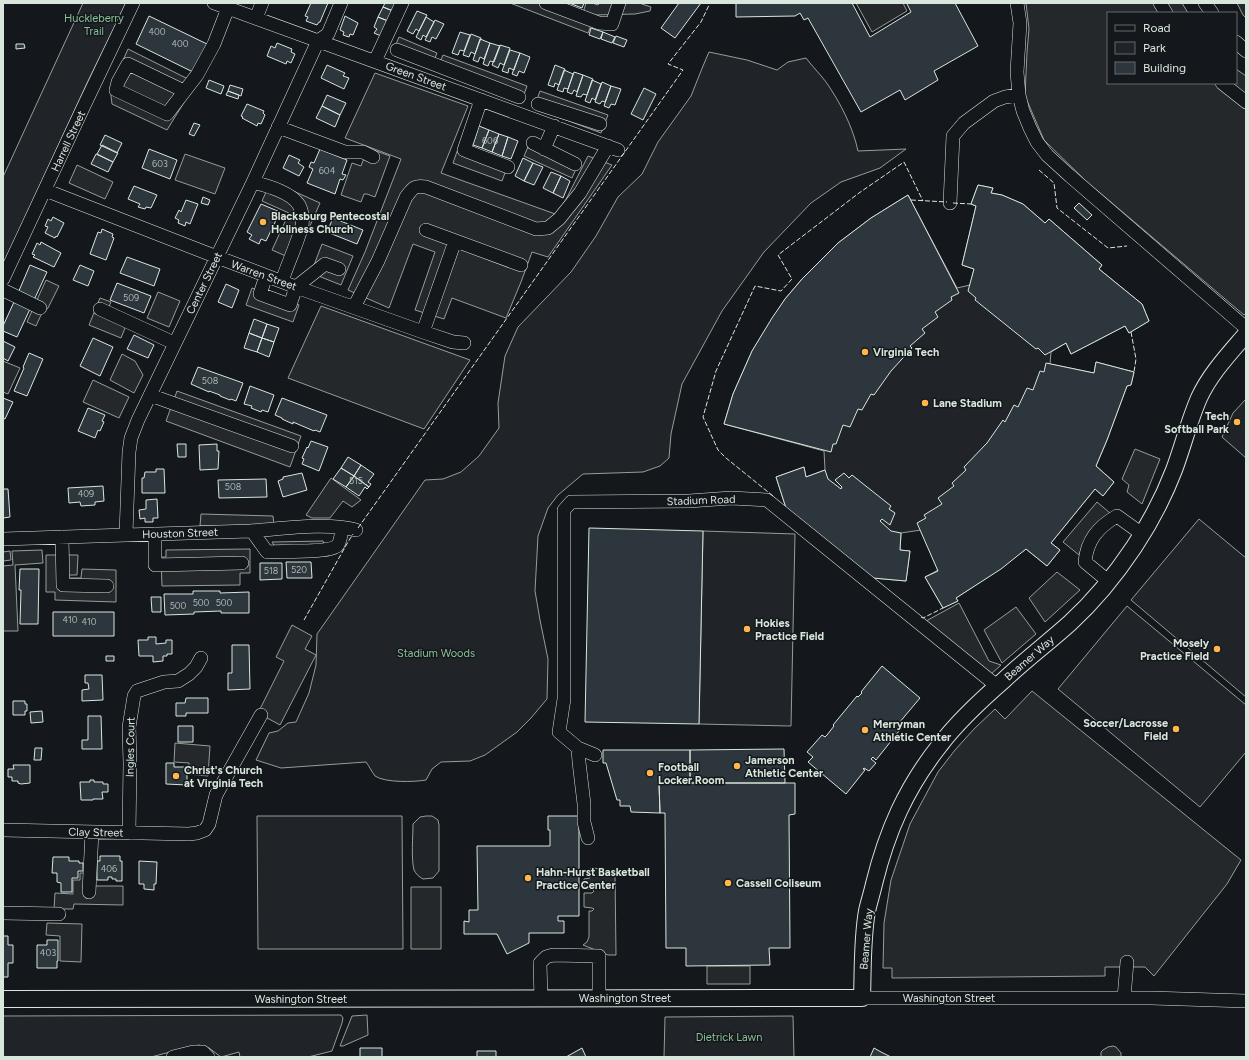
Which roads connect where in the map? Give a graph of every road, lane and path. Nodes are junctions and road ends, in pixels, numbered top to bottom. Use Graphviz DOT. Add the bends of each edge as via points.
graph roads {
  1 [pos="133,3"];
  2 [pos="214,3"];
  3 [pos="262,3"];
  4 [pos="341,3"];
  5 [pos="402,3"];
  6 [pos="546,3"];
  7 [pos="619,3"];
  8 [pos="1017,3"];
  9 [pos="1160,3"];
  10 [pos="1204,3"];
  11 [pos="228,8"];
  12 [pos="1165,12"];
  13 [pos="1211,12"];
  14 [pos="256,18"];
  15 [pos="318,41"];
  16 [pos="1237,43"];
  17 [pos="397,50"];
  18 [pos="1246,51"];
  19 [pos="375,61"];
  20 [pos="426,61"];
  21 [pos="420,78"];
  22 [pos="1223,84"];
  23 [pos="497,88"];
  24 [pos="184,91"];
  25 [pos="1019,95"];
  26 [pos="518,97"];
  27 [pos="486,102"];
  28 [pos="1246,102"];
  29 [pos="538,104"];
  30 [pos="573,115"];
  31 [pos="600,124"];
  32 [pos="554,126"];
  33 [pos="278,127"];
  34 [pos="568,131"];
  35 [pos="373,157"];
  36 [pos="575,164"];
  37 [pos="508,167"];
  38 [pos="253,182"];
  39 [pos="45,190"];
  40 [pos="950,202"];
  41 [pos="426,230"];
  42 [pos="455,241"];
  43 [pos="217,257"];
  44 [pos="521,265"];
  45 [pos="339,269"];
  46 [pos="266,276"];
  47 [pos="3,279"];
  48 [pos="282,281"];
  49 [pos="296,287"];
  50 [pos="3,290"];
  51 [pos="354,307"];
  52 [pos="40,308"];
  53 [pos="100,309"];
  54 [pos="1246,328"];
  55 [pos="423,332"];
  56 [pos="1246,334"];
  57 [pos="174,343"];
  58 [pos="464,343"];
  59 [pos="150,395"];
  60 [pos="292,446"];
  61 [pos="342,528"];
  62 [pos="252,530"];
  63 [pos="356,530"];
  64 [pos="126,534"];
  65 [pos="155,534"];
  66 [pos="1142,534"];
  67 [pos="62,537"];
  68 [pos="3,539"];
  69 [pos="242,563"];
  70 [pos="1108,581"];
  71 [pos="107,586"];
  72 [pos="201,658"];
  73 [pos="997,686"];
  74 [pos="261,715"];
  75 [pos="578,748"];
  76 [pos="595,755"];
  77 [pos="3,830"];
  78 [pos="92,832"];
  79 [pos="129,833"];
  80 [pos="588,838"];
  81 [pos="88,892"];
  82 [pos="3,913"];
  83 [pos="59,914"];
  84 [pos="1126,962"];
  85 [pos="541,998"];
  86 [pos="599,998"];
  87 [pos="862,998"];
  88 [pos="1124,998"];
  89 [pos="3,999"];
  90 [pos="1246,1001"];
  91 [pos="173,1057"];
  92 [pos="208,1057"];
  1 -- 39 [label="street, Harrell Street"];
  2 -- 11 [label="street, Green Street"];
  3 -- 14 [label="street"];
  4 -- 15 [label="street, Center Street" via="328,34"];
  5 -- 19 [label="street"];
  6 -- 7 [label="street" via="599,23 612,24"];
  8 -- 25 [label="street" via="1020,23 1017,72"];
  9 -- 12 [label="street"];
  10 -- 13 [label="street"];
  11 -- 14 [label="street, Green Street"];
  11 -- 24 [label="street" via="214,44 197,75"];
  14 -- 15 [label="street, Green Street"];
  15 -- 19 [label="street, Green Street"];
  15 -- 33 [label="street, Center Street"];
  16 -- 18 [label="street"];
  17 -- 20 [label="street"];
  19 -- 21 [label="street, Green Street"];
  20 -- 21 [label="street"];
  20 -- 23 [label="street"];
  21 -- 27 [label="street, Green Street"];
  22 -- 28 [label="street"];
  23 -- 26 [label="street"];
  23 -- 27 [label="street"];
  24 -- 24 [label="street" via="167,114 116,90 128,64"];
  25 -- 40 [label="street" via="994,101 964,123 953,136"];
  25 -- 54 [label="street" via="1030,128 1047,155"];
  27 -- 32 [label="street, Green Street"];
  27 -- 37 [label="street" via="464,150"];
  29 -- 30 [label="street"];
  30 -- 31 [label="street"];
  30 -- 34 [label="street"];
  32 -- 34 [label="street, Green Street"];
  32 -- 36 [label="street" via="538,146"];
  33 -- 35 [label="street" via="345,152 363,152"];
  33 -- 38 [label="street, Center Street"];
  34 -- 51 [label="street, Green Street" via="613,148 559,219 548,228 536,229 426,187 416,186 406,198"];
  38 -- 43 [label="street, Center Street"];
  38 -- 48 [label="street" via="290,196 302,213 302,225"];
  39 -- 43 [label="street, Warren Street"];
  39 -- 47 [label="street, Harrell Street"];
  41 -- 42 [label="street"];
  42 -- 44 [label="street"];
  42 -- 55 [label="street"];
  43 -- 46 [label="street, Warren Street"];
  43 -- 57 [label="street, Center Street"];
  45 -- 49 [label="street" via="325,264"];
  46 -- 48 [label="street, Warren Street"];
  46 -- 49 [label="street" via="260,294 290,305"];
  48 -- 49 [label="street, Warren Street"];
  49 -- 51 [label="street, Warren Street"];
  50 -- 52 [label="street"];
  51 -- 55 [label="street, Warren Street"];
  53 -- 57 [label="street"];
  55 -- 58 [label="street, Warren Street"];
  56 -- 66 [label="main road, Beamer Way" via="1222,363 1200,397 1174,471"];
  57 -- 59 [label="street, Center Street"];
  59 -- 60 [label="street"];
  59 -- 64 [label="street, Center Street" via="131,441"];
  61 -- 62 [label="street, Houston Street"];
  61 -- 62 [label="street" via="340,542 326,549 267,552"];
  61 -- 63 [label="street, Houston Street"];
  62 -- 65 [label="street, Houston Street"];
  64 -- 65 [label="street, Houston Street"];
  64 -- 67 [label="street, Houston Street"];
  65 -- 69 [label="street" via="155,565"];
  66 -- 70 [label="main road, Beamer Way"];
  66 -- 70 [label="street" via="1116,516 1105,523 1091,539 1085,562"];
  67 -- 68 [label="street, Houston Street"];
  67 -- 71 [label="street" via="62,584"];
  70 -- 73 [label="main road, Beamer Way" via="1071,622"];
  72 -- 79 [label="street, Ingles Court" via="189,674 178,681 164,682 137,691 134,696 129,727"];
  73 -- 75 [label="street, Stadium Road" via="767,500 731,498 571,502 564,510 564,699 558,732"];
  73 -- 87 [label="main road, Beamer Way" via="940,744 907,794 895,818 880,859 867,911"];
  74 -- 79 [label="street, Clay Street" via="216,795 209,824 205,830 188,834"];
  75 -- 76 [label="street"];
  75 -- 80 [label="street" via="584,822"];
  77 -- 78 [label="street, Clay Street"];
  78 -- 79 [label="street, Clay Street"];
  78 -- 81 [label="street"];
  82 -- 83 [label="street"];
  84 -- 88 [label="street"];
  85 -- 86 [label="main road, Washington Street"];
  85 -- 86 [label="street" via="540,963 553,955 600,956"];
  85 -- 89 [label="main road, Washington Street"];
  86 -- 87 [label="main road, Washington Street"];
  87 -- 88 [label="street, Washington Street"];
  88 -- 90 [label="street, Washington Street"];
  91 -- 92 [label="street" via="203,1052"];
}
